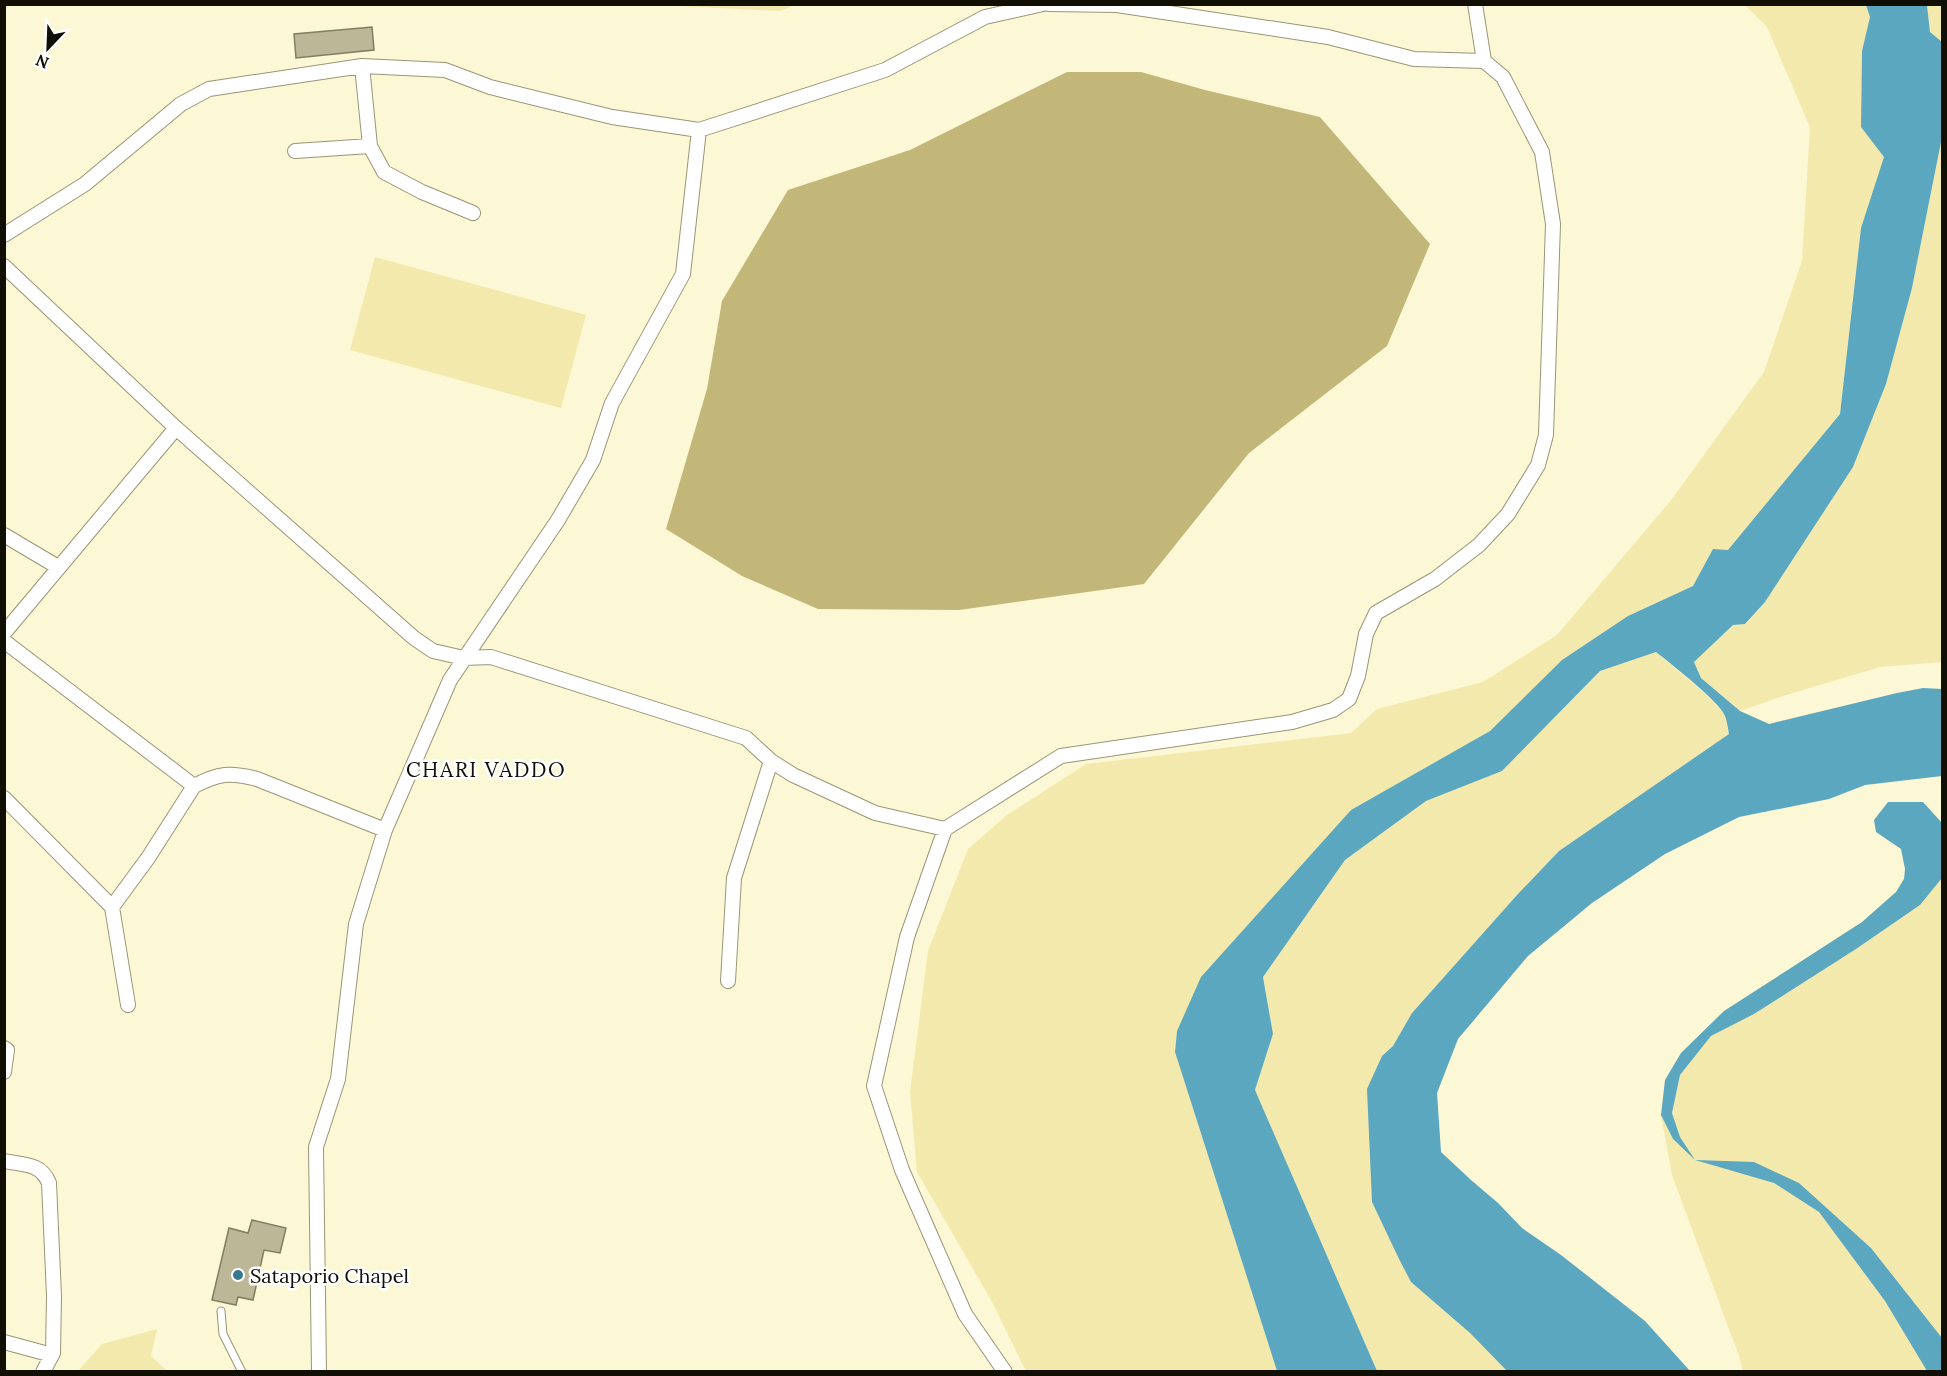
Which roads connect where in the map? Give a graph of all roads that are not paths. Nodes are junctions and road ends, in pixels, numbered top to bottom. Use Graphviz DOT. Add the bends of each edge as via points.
graph roads {
  1 [pos="1043,4"];
  2 [pos="1049,4"];
  3 [pos="1475,4"];
  4 [pos="1484,61"];
  5 [pos="362,66"];
  6 [pos="699,130"];
  7 [pos="370,146"];
  8 [pos="295,151"];
  9 [pos="473,213"];
  10 [pos="4,235"];
  11 [pos="4,267"];
  12 [pos="176,428"];
  13 [pos="4,535"];
  14 [pos="58,567"];
  15 [pos="4,633"];
  16 [pos="4,641"];
  17 [pos="464,658"];
  18 [pos="771,761"];
  19 [pos="194,786"];
  20 [pos="4,798"];
  21 [pos="945,829"];
  22 [pos="385,830"];
  23 [pos="112,907"];
  24 [pos="728,981"];
  25 [pos="128,1005"];
  26 [pos="4,1048"];
  27 [pos="4,1072"];
  28 [pos="4,1161"];
  29 [pos="221,1311"];
  30 [pos="4,1342"];
  31 [pos="52,1354"];
  32 [pos="43,1371"];
  33 [pos="242,1371"];
  34 [pos="319,1371"];
  35 [pos="1005,1371"];
  1 -- 6 [label="street" via="985,17 885,70"];
  2 -- 4 [label="street" via="1117,5 1328,37 1414,59"];
  3 -- 4 [label="street"];
  4 -- 21 [label="street" via="1503,77 1542,152 1553,224 1546,435 1538,465 1508,514 1479,545 1435,579 1376,613 1366,633 1349,699 1333,710 1292,722 1061,756"];
  5 -- 6 [label="street" via="445,70 490,87 612,117"];
  5 -- 7 [label="street"];
  5 -- 10 [label="street" via="209,89 181,104 85,184"];
  6 -- 17 [label="street" via="683,274 612,403 593,460 558,520"];
  7 -- 8 [label="street"];
  7 -- 9 [label="street" via="384,172"];
  11 -- 12 [label="street"];
  12 -- 14 [label="street"];
  12 -- 17 [label="street" via="414,638 433,651"];
  13 -- 14 [label="street"];
  14 -- 15 [label="street"];
  16 -- 19 [label="street"];
  17 -- 18 [label="street" via="491,657 746,738"];
  17 -- 22 [label="street" via="450,680"];
  18 -- 21 [label="street" via="874,813"];
  18 -- 24 [label="street" via="734,878"];
  19 -- 22 [label="street" via="220,775 240,775"];
  19 -- 23 [label="street"];
  20 -- 23 [label="street"];
  21 -- 35 [label="street" via="907,937 874,1086 902,1170 965,1314"];
  22 -- 34 [label="street" via="356,924 338,1079 316,1147"];
  23 -- 25 [label="street"];
  26 -- 27 [label="street"];
  28 -- 31 [label="street" via="40,1168 49,1183 54,1296"];
  29 -- 33 [label="lane" via="223,1334"];
  30 -- 31 [label="street"];
  31 -- 32 [label="street"];
}
